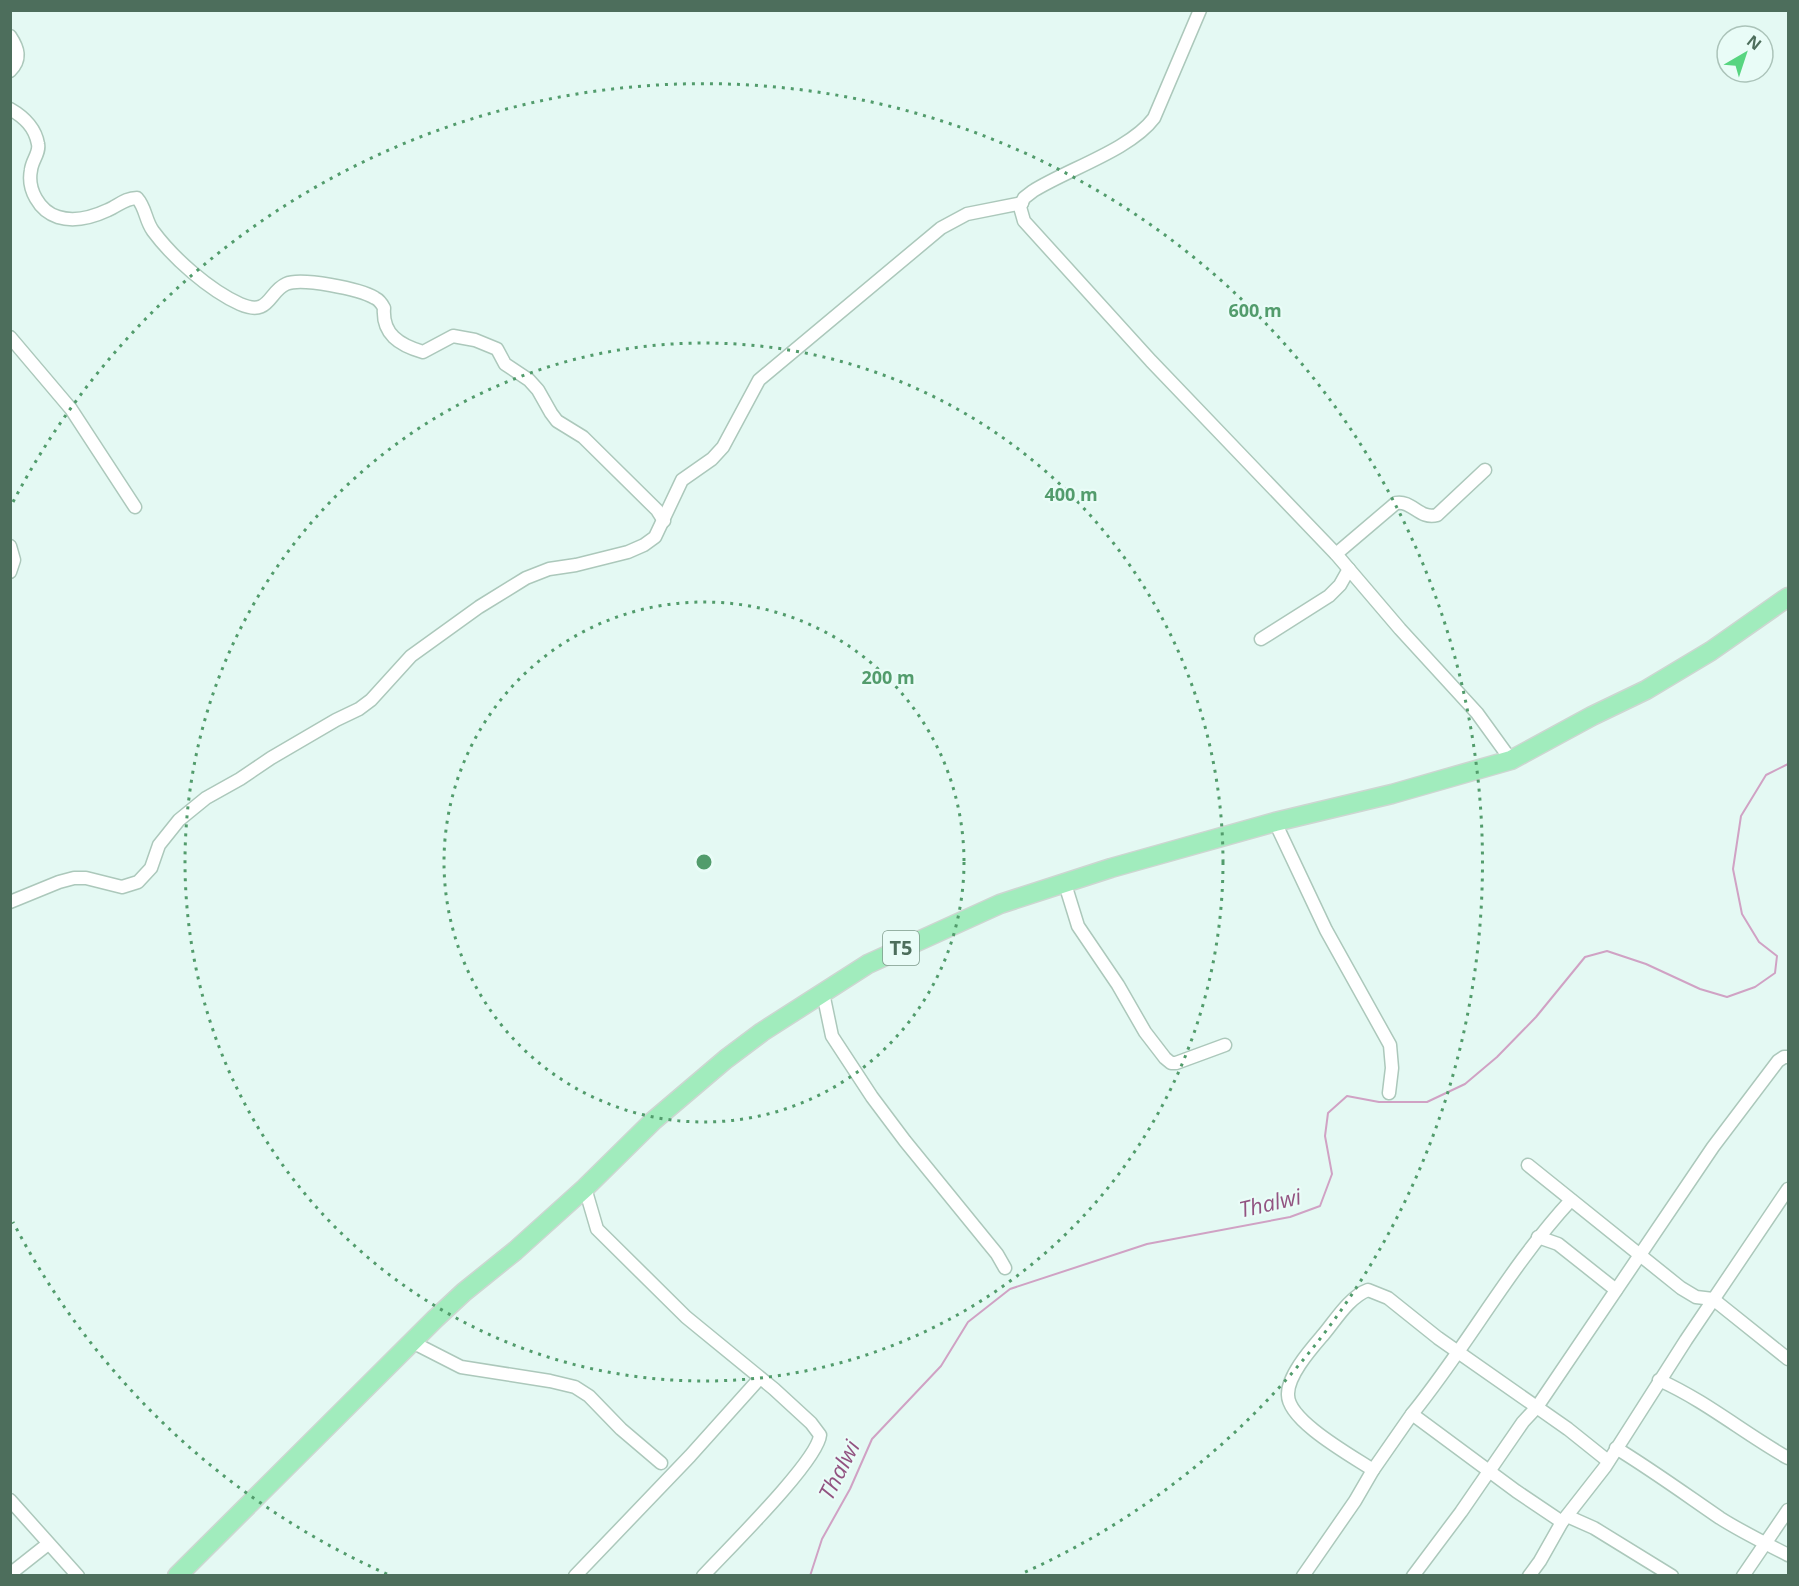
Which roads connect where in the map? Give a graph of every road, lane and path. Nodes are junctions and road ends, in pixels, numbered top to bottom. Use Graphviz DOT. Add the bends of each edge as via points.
graph roads {
  1 [pos="1200,10"];
  2 [pos="10,36"];
  3 [pos="10,71"];
  4 [pos="10,109"];
  5 [pos="1022,203"];
  6 [pos="10,337"];
  7 [pos="1485,471"];
  8 [pos="135,507"];
  9 [pos="664,521"];
  10 [pos="10,546"];
  11 [pos="1336,554"];
  12 [pos="1349,569"];
  13 [pos="10,572"];
  14 [pos="1788,597"];
  15 [pos="1261,639"];
  16 [pos="1511,760"];
  17 [pos="1275,822"];
  18 [pos="1065,884"];
  19 [pos="10,902"];
  20 [pos="823,993"];
  21 [pos="1225,1045"];
  22 [pos="1788,1057"];
  23 [pos="1389,1094"];
  24 [pos="1528,1165"];
  25 [pos="585,1188"];
  26 [pos="1788,1189"];
  27 [pos="1571,1200"];
  28 [pos="1538,1237"];
  29 [pos="1641,1254"];
  30 [pos="1005,1268"];
  31 [pos="1616,1290"];
  32 [pos="1713,1299"];
  33 [pos="412,1342"];
  34 [pos="1458,1352"];
  35 [pos="1788,1359"];
  36 [pos="760,1378"];
  37 [pos="1659,1380"];
  38 [pos="1537,1407"];
  39 [pos="1412,1414"];
  40 [pos="1616,1448"];
  41 [pos="1788,1458"];
  42 [pos="1608,1461"];
  43 [pos="661,1463"];
  44 [pos="1373,1470"];
  45 [pos="1490,1471"];
  46 [pos="10,1500"];
  47 [pos="1788,1510"];
  48 [pos="1565,1519"];
  49 [pos="48,1544"];
  50 [pos="1765,1544"];
  51 [pos="1788,1555"];
  52 [pos="10,1574"];
  53 [pos="78,1575"];
  54 [pos="177,1575"];
  55 [pos="575,1575"];
  56 [pos="704,1575"];
  57 [pos="1303,1575"];
  58 [pos="1413,1575"];
  59 [pos="1528,1575"];
  60 [pos="1672,1575"];
  61 [pos="1743,1575"];
  1 -- 5 [label="street" via="1146,129 1041,186"];
  2 -- 3 [label="street" via="17,47 18,60"];
  4 -- 9 [label="street" via="29,124 36,137 38,151 30,178 35,196 47,212 77,219 137,198 152,230 173,254 241,304 265,305 284,285 297,282 351,289 377,299 384,308 388,332 412,349 423,352 453,336 475,339 497,349 505,364 530,380 557,421 583,437"];
  5 -- 9 [label="street" via="968,214 941,228 759,380 723,447 682,480"];
  5 -- 11 [label="street" via="1024,221 1151,361"];
  6 -- 8 [label="street" via="71,409"];
  7 -- 11 [label="street" via="1437,514 1427,516 1408,504 1396,503"];
  9 -- 19 [label="street" via="644,546 526,578 459,621 411,656 359,709 206,798 179,820 159,845 151,868 138,882 122,887 74,878"];
  10 -- 13 [label="street" via="14,560"];
  11 -- 12 [label="street"];
  12 -- 15 [label="street" via="1329,596"];
  12 -- 16 [label="street" via="1477,713"];
  14 -- 16 [label="highway, T5" via="1646,690"];
  16 -- 17 [label="highway, T5"];
  17 -- 18 [label="highway, T5"];
  17 -- 23 [label="street" via="1326,930 1390,1045"];
  18 -- 20 [label="highway, T5" via="1000,904 910,944 868,964"];
  18 -- 21 [label="street" via="1078,927 1164,1058 1176,1063"];
  20 -- 25 [label="highway, T5" via="762,1032 690,1088"];
  20 -- 30 [label="street" via="837,1045 905,1141"];
  22 -- 29 [label="street" via="1778,1060 1748,1099"];
  24 -- 27 [label="street"];
  25 -- 33 [label="highway, T5"];
  25 -- 36 [label="street" via="597,1229 686,1317"];
  26 -- 32 [label="street"];
  27 -- 28 [label="street"];
  27 -- 29 [label="street"];
  28 -- 31 [label="street" via="1558,1244"];
  28 -- 34 [label="street"];
  29 -- 31 [label="street"];
  29 -- 32 [label="street" via="1688,1293"];
  31 -- 38 [label="street"];
  32 -- 35 [label="street"];
  32 -- 37 [label="street"];
  33 -- 43 [label="street" via="461,1367 575,1387"];
  33 -- 54 [label="highway, T5"];
  34 -- 38 [label="street"];
  34 -- 39 [label="street"];
  34 -- 44 [label="street" via="1388,1298 1368,1290 1350,1303 1301,1363 1288,1393 1294,1410 1315,1431"];
  36 -- 55 [label="street"];
  36 -- 56 [label="street" via="811,1423 820,1435 819,1440 772,1502"];
  37 -- 40 [label="street"];
  37 -- 41 [label="street" via="1695,1398"];
  38 -- 42 [label="street"];
  38 -- 45 [label="street"];
  39 -- 44 [label="street"];
  39 -- 45 [label="street"];
  40 -- 42 [label="street"];
  40 -- 50 [label="street"];
  42 -- 48 [label="street"];
  44 -- 57 [label="street"];
  45 -- 48 [label="street"];
  45 -- 58 [label="street"];
  46 -- 49 [label="street"];
  47 -- 50 [label="street"];
  48 -- 59 [label="street"];
  48 -- 60 [label="street" via="1594,1528"];
  49 -- 52 [label="street"];
  49 -- 53 [label="street"];
  50 -- 51 [label="street"];
  50 -- 61 [label="street"];
}
